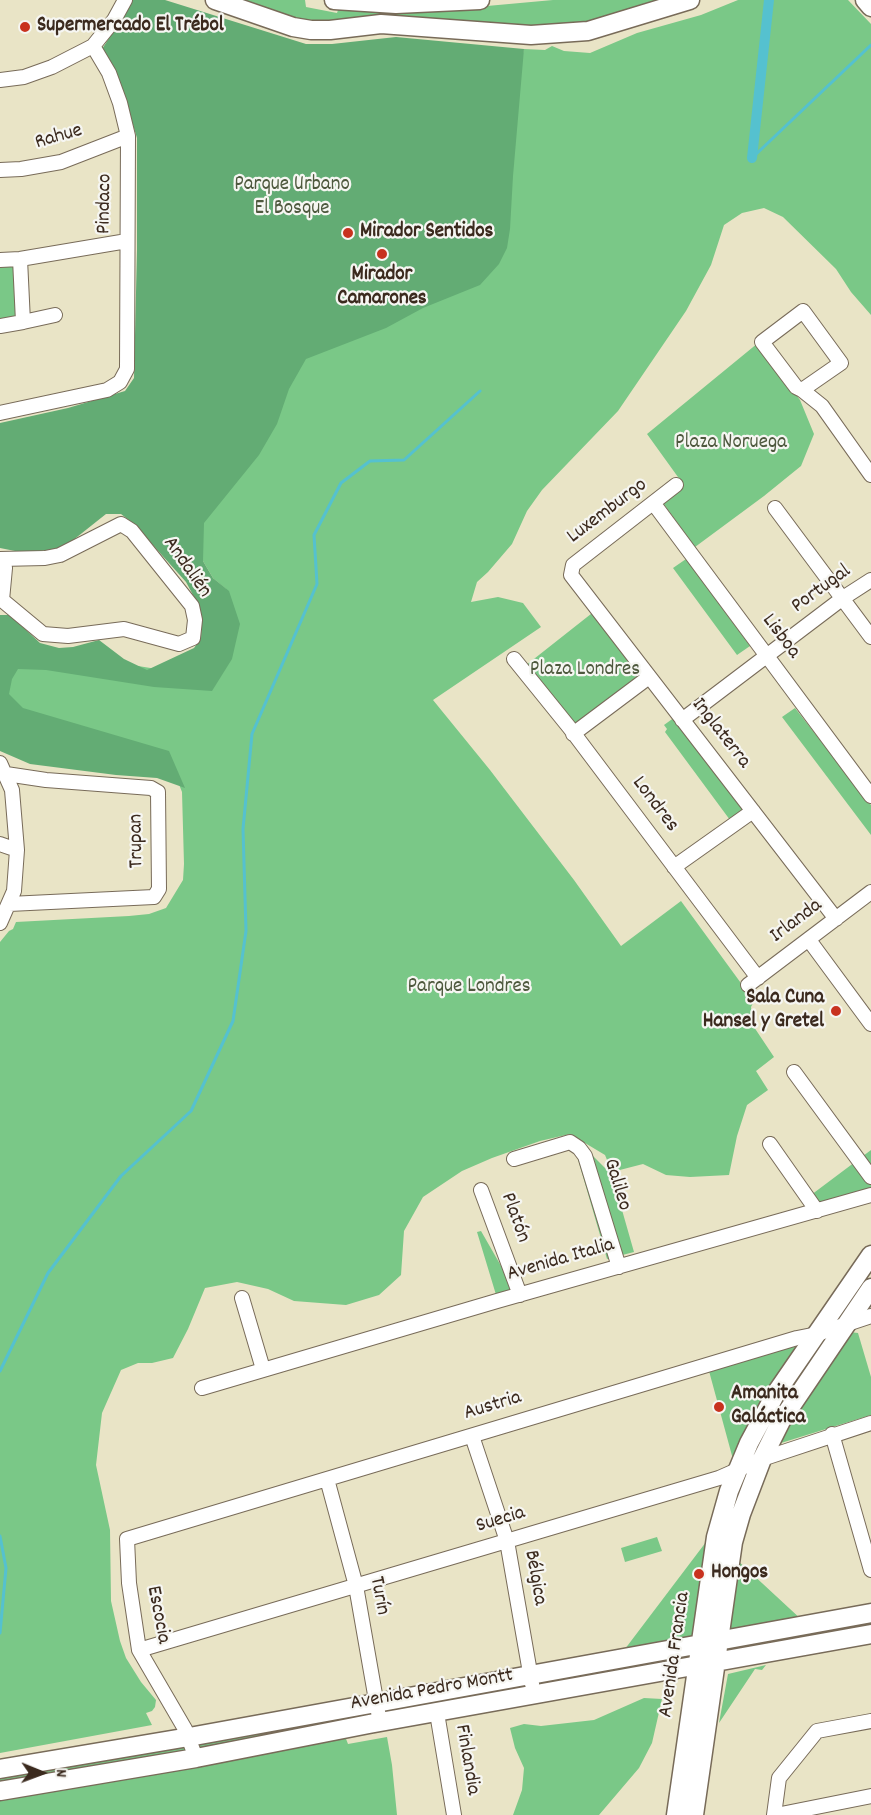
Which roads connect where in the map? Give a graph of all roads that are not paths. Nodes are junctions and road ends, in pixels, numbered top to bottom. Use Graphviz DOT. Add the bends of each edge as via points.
graph roads {
  1 [pos="125,0"];
  2 [pos="215,0"];
  3 [pos="334,0"];
  4 [pos="473,0"];
  5 [pos="690,0"];
  6 [pos="864,0"];
  7 [pos="448,1"];
  8 [pos="871,8"];
  9 [pos="93,46"];
  10 [pos="0,80"];
  11 [pos="128,136"];
  12 [pos="0,170"];
  13 [pos="127,241"];
  14 [pos="20,259"];
  15 [pos="0,260"];
  16 [pos="55,315"];
  17 [pos="23,322"];
  18 [pos="0,326"];
  19 [pos="801,390"];
  20 [pos="0,413"];
  21 [pos="871,475"];
  22 [pos="676,485"];
  23 [pos="654,504"];
  24 [pos="775,508"];
  25 [pos="1,559"];
  26 [pos="571,575"];
  27 [pos="871,580"];
  28 [pos="843,598"];
  29 [pos="1,600"];
  30 [pos="871,637"];
  31 [pos="767,656"];
  32 [pos="514,658"];
  33 [pos="649,676"];
  34 [pos="682,720"];
  35 [pos="573,734"];
  36 [pos="3,768"];
  37 [pos="871,796"];
  38 [pos="753,811"];
  39 [pos="0,844"];
  40 [pos="17,850"];
  41 [pos="674,867"];
  42 [pos="871,892"];
  43 [pos="9,904"];
  44 [pos="836,919"];
  45 [pos="0,923"];
  46 [pos="809,940"];
  47 [pos="753,982"];
  48 [pos="871,1024"];
  49 [pos="794,1072"];
  50 [pos="770,1144"];
  51 [pos="514,1159"];
  52 [pos="871,1177"];
  53 [pos="481,1190"];
  54 [pos="871,1195"];
  55 [pos="817,1211"];
  56 [pos="871,1255"];
  57 [pos="619,1267"];
  58 [pos="871,1288"];
  59 [pos="520,1295"];
  60 [pos="242,1298"];
  61 [pos="871,1316"];
  62 [pos="845,1325"];
  63 [pos="817,1334"];
  64 [pos="263,1369"];
  65 [pos="202,1388"];
  66 [pos="871,1423"];
  67 [pos="832,1434"];
  68 [pos="472,1436"];
  69 [pos="762,1459"];
  70 [pos="738,1469"];
  71 [pos="327,1479"];
  72 [pos="865,1525"];
  73 [pos="127,1539"];
  74 [pos="507,1541"];
  75 [pos="871,1570"];
  76 [pos="356,1586"];
  77 [pos="871,1613"];
  78 [pos="871,1634"];
  79 [pos="710,1642"];
  80 [pos="139,1650"];
  81 [pos="716,1661"];
  82 [pos="698,1665"];
  83 [pos="530,1675"];
  84 [pos="533,1695"];
  85 [pos="376,1703"];
  86 [pos="437,1713"];
  87 [pos="871,1721"];
  88 [pos="380,1723"];
  89 [pos="189,1737"];
  90 [pos="196,1758"];
  91 [pos="0,1769"];
  92 [pos="0,1791"];
  93 [pos="871,1796"];
  94 [pos="454,1815"];
  95 [pos="676,1815"];
  96 [pos="694,1815"];
  97 [pos="775,1815"];
  1 -- 9 [label="street"];
  2 -- 5 [label="main road" via="311,30 381,24 531,35 588,31"];
  3 -- 7 [label="main road" via="396,4"];
  4 -- 7 [label="main road"];
  6 -- 8 [label="main road"];
  9 -- 10 [label="street" via="52,67"];
  9 -- 11 [label="street, Pindaco" via="120,103"];
  11 -- 12 [label="street, Rahue" via="61,162"];
  11 -- 13 [label="street, Pindaco"];
  13 -- 14 [label="street"];
  13 -- 20 [label="street, Pindaco" via="127,369 120,382 107,390"];
  14 -- 15 [label="street"];
  14 -- 17 [label="street"];
  16 -- 17 [label="street"];
  17 -- 18 [label="street"];
  19 -- 19 [label="street" via="762,342 803,311 841,363"];
  19 -- 21 [label="street" via="822,406"];
  22 -- 23 [label="street, Luxemburgo"];
  23 -- 26 [label="street, Luxemburgo" via="573,565"];
  23 -- 31 [label="street, Lisboa"];
  24 -- 28 [label="street"];
  25 -- 29 [label="street, Andalién" via="5,568"];
  25 -- 29 [label="street, Andalién" via="60,555 121,524 132,531 192,606 193,638 179,644 124,629 68,636 43,634"];
  26 -- 33 [label="street, Inglaterra"];
  27 -- 28 [label="street, Portugal"];
  28 -- 30 [label="street"];
  28 -- 31 [label="street, Portugal"];
  31 -- 34 [label="street, Portugal"];
  31 -- 37 [label="street, Lisboa"];
  32 -- 35 [label="street, Londres"];
  33 -- 34 [label="street, Inglaterra"];
  33 -- 35 [label="street"];
  34 -- 38 [label="street, Inglaterra"];
  35 -- 41 [label="street, Londres"];
  36 -- 40 [label="street" via="12,790"];
  36 -- 43 [label="street, Trupan" via="46,780 152,788 158,792 159,889 154,897"];
  38 -- 41 [label="street"];
  38 -- 44 [label="street, Inglaterra"];
  39 -- 40 [label="street"];
  40 -- 43 [label="street" via="14,891"];
  41 -- 47 [label="street, Londres"];
  42 -- 44 [label="street, Irlanda"];
  43 -- 45 [label="street"];
  44 -- 46 [label="street, Irlanda"];
  46 -- 47 [label="street, Irlanda"];
  46 -- 48 [label="street"];
  49 -- 52 [label="street"];
  50 -- 55 [label="street"];
  51 -- 57 [label="street, Galileo" via="570,1142 579,1148 585,1156"];
  53 -- 59 [label="street, Platón"];
  54 -- 55 [label="street, Avenida Italia"];
  55 -- 57 [label="street, Avenida Italia"];
  56 -- 63 [label="main road, Avenida Francia"];
  57 -- 59 [label="street, Avenida Italia"];
  58 -- 62 [label="main road, Avenida Francia"];
  59 -- 64 [label="street, Avenida Italia"];
  60 -- 64 [label="street"];
  61 -- 62 [label="street, Austria"];
  62 -- 63 [label="street, Austria"];
  62 -- 69 [label="main road, Avenida Francia" via="792,1402"];
  63 -- 68 [label="street, Austria"];
  63 -- 70 [label="main road, Avenida Francia" via="771,1401"];
  64 -- 65 [label="street, Avenida Italia"];
  66 -- 67 [label="street, Suecia"];
  67 -- 69 [label="street, Suecia"];
  67 -- 72 [label="street"];
  68 -- 71 [label="street, Austria"];
  68 -- 74 [label="street, Bélgica"];
  69 -- 70 [label="street, Suecia"];
  69 -- 79 [label="main road, Avenida Francia" via="733,1542"];
  70 -- 74 [label="street, Suecia"];
  70 -- 79 [label="main road, Avenida Francia" via="716,1537"];
  71 -- 73 [label="street, Austria"];
  71 -- 76 [label="street, Turín"];
  72 -- 75 [label="street"];
  73 -- 80 [label="street, Escocia"];
  74 -- 76 [label="street, Suecia"];
  74 -- 83 [label="street, Bélgica"];
  76 -- 80 [label="street, Suecia"];
  76 -- 85 [label="street, Turín"];
  77 -- 79 [label="main road, Avenida Pedro Montt"];
  78 -- 81 [label="main road, Avenida Pedro Montt"];
  79 -- 81 [label="main road, Avenida Francia"];
  79 -- 82 [label="main road, Avenida Francia"];
  79 -- 83 [label="main road, Avenida Pedro Montt"];
  80 -- 89 [label="street, Escocia"];
  81 -- 82 [label="main road, Avenida Pedro Montt"];
  81 -- 96 [label="main road, Avenida Francia"];
  82 -- 84 [label="main road, Avenida Pedro Montt"];
  82 -- 95 [label="main road, Avenida Francia"];
  83 -- 84 [label="street, Bélgica"];
  83 -- 85 [label="main road, Avenida Pedro Montt"];
  84 -- 86 [label="main road, Avenida Pedro Montt"];
  85 -- 88 [label="street, Turín"];
  85 -- 89 [label="main road, Avenida Pedro Montt"];
  86 -- 88 [label="main road, Avenida Pedro Montt"];
  86 -- 94 [label="street, Finlandia"];
  87 -- 97 [label="street" via="817,1731 779,1778"];
  88 -- 90 [label="main road, Avenida Pedro Montt"];
  89 -- 90 [label="street, Escocia"];
  89 -- 91 [label="main road, Avenida Pedro Montt"];
  90 -- 92 [label="main road, Avenida Pedro Montt"];
  93 -- 97 [label="street"];
}
